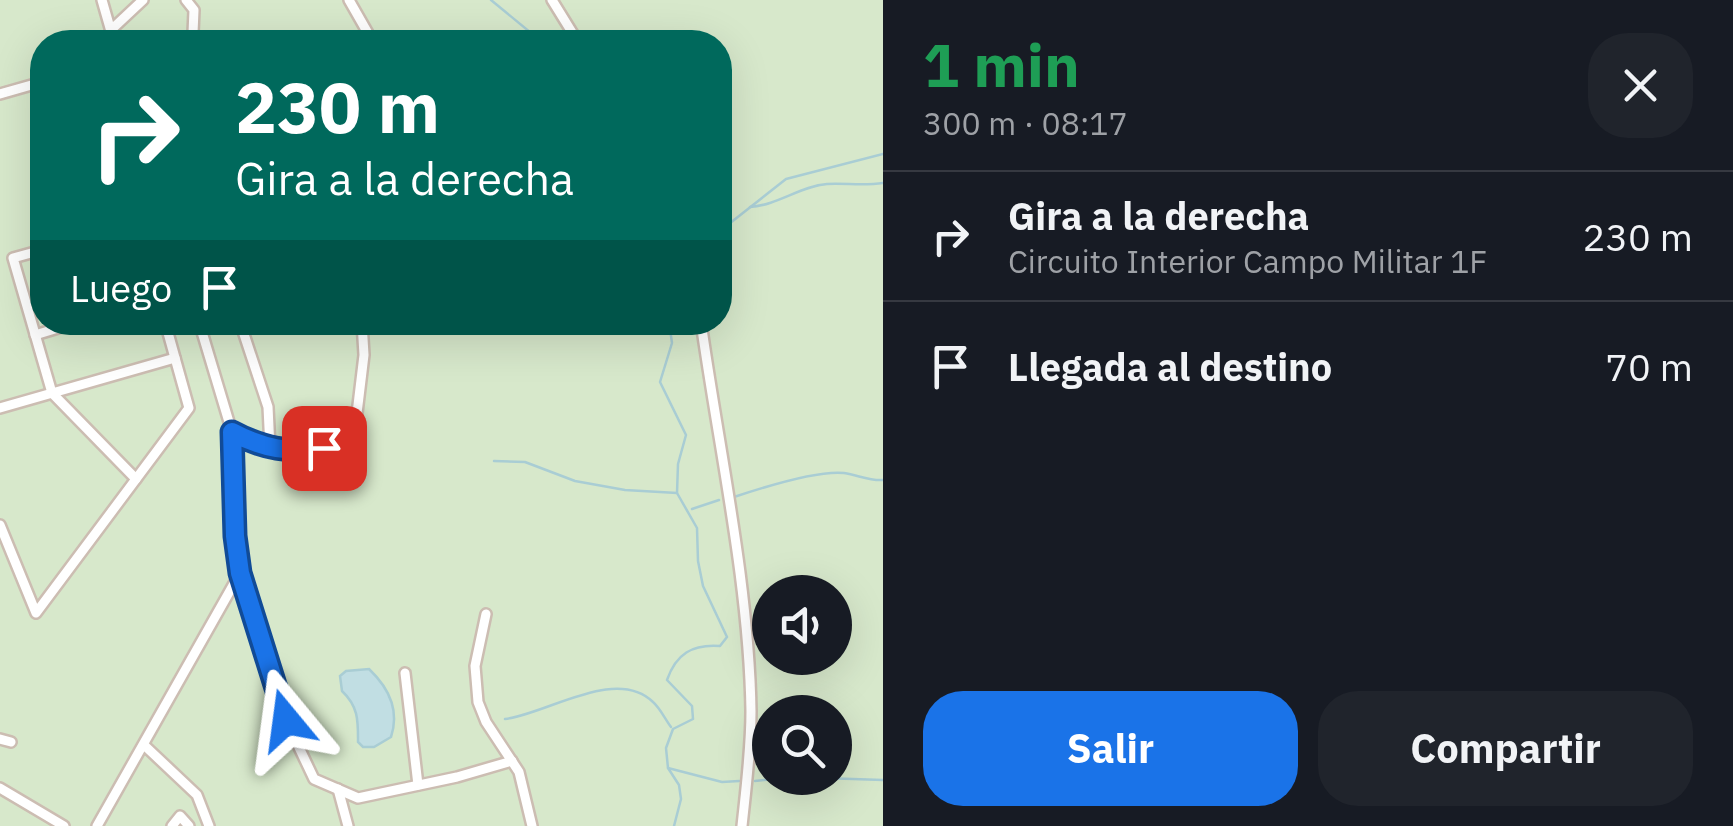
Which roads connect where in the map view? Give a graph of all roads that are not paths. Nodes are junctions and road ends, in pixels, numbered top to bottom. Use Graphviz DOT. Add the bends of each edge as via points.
graph roads {
  1 [pos="102,0"];
  2 [pos="143,0"];
  3 [pos="186,0"];
  4 [pos="350,0"];
  5 [pos="552,0"];
  6 [pos="111,30"];
  7 [pos="193,30"];
  8 [pos="366,30"];
  9 [pos="571,30"];
  10 [pos="30,85"];
  11 [pos="0,94"];
  12 [pos="30,253"];
  13 [pos="30,317"];
  14 [pos="35,335"];
  15 [pos="169,335"];
  16 [pos="203,335"];
  17 [pos="244,335"];
  18 [pos="363,335"];
  19 [pos="703,335"];
  20 [pos="175,358"];
  21 [pos="52,393"];
  22 [pos="0,408"];
  23 [pos="232,432"];
  24 [pos="270,448"];
  25 [pos="136,479"];
  26 [pos="0,525"];
  27 [pos="240,573"];
  28 [pos="486,614"];
  29 [pos="404,673"];
  30 [pos="144,745"];
  31 [pos="512,761"];
  32 [pos="418,784"];
  33 [pos="0,788"];
  34 [pos="338,789"];
  35 [pos="64,826"];
  36 [pos="97,826"];
  37 [pos="172,826"];
  38 [pos="189,826"];
  39 [pos="209,826"];
  40 [pos="348,826"];
  41 [pos="532,826"];
  42 [pos="742,826"];
  1 -- 6 [label="street"];
  2 -- 6 [label="street"];
  3 -- 7 [label="street" via="194,10"];
  4 -- 8 [label="street"];
  5 -- 9 [label="street"];
  10 -- 11 [label="street"];
  12 -- 13 [label="street" via="13,258"];
  14 -- 21 [label="street"];
  15 -- 20 [label="street"];
  16 -- 23 [label="street"];
  17 -- 24 [label="street" via="268,406"];
  18 -- 24 [label="street" via="350,438 296,452"];
  19 -- 42 [label="street" via="750,675"];
  20 -- 21 [label="street"];
  20 -- 25 [label="street" via="189,408"];
  21 -- 22 [label="street"];
  21 -- 25 [label="street"];
  23 -- 24 [label="street"];
  23 -- 27 [label="street"];
  25 -- 26 [label="street" via="36,614"];
  27 -- 30 [label="street"];
  27 -- 34 [label="street" via="286,720 314,779"];
  28 -- 31 [label="street" via="475,666 478,702"];
  29 -- 32 [label="street"];
  30 -- 36 [label="street"];
  30 -- 39 [label="street" via="197,795"];
  31 -- 32 [label="street"];
  31 -- 41 [label="street"];
  32 -- 34 [label="street" via="358,798"];
  33 -- 35 [label="street"];
  34 -- 40 [label="street"];
  37 -- 38 [label="street" via="180,816"];
}
